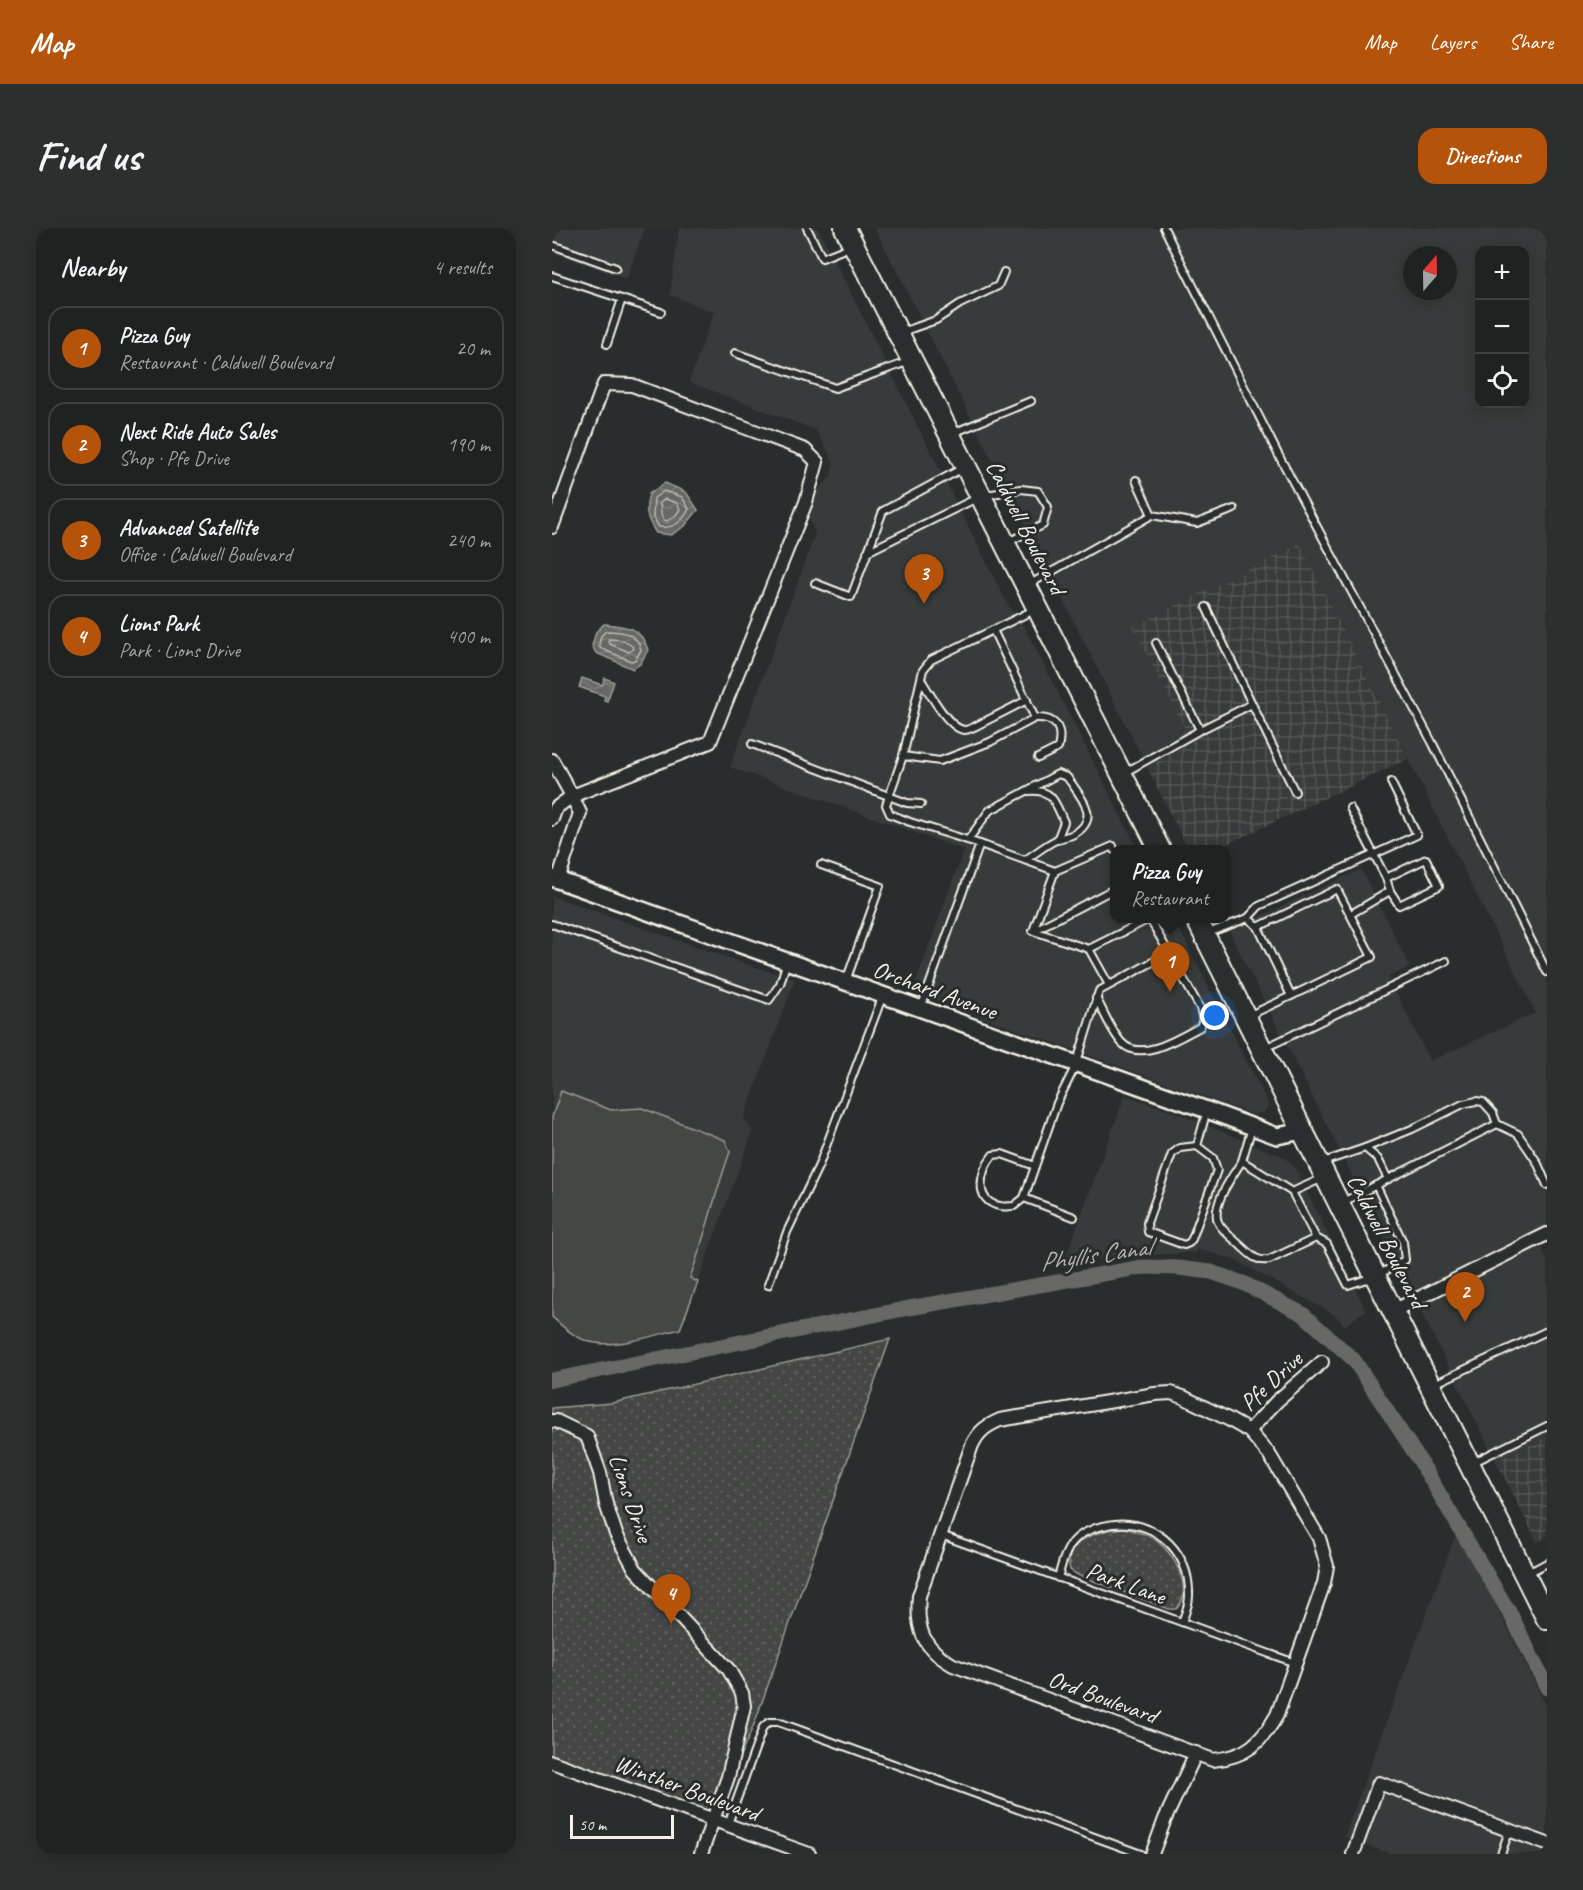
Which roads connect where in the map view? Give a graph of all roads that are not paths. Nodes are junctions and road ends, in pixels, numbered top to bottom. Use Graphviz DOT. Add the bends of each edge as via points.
graph roads {
  1 [pos="807,228"];
  2 [pos="1164,228"];
  3 [pos="850,237"];
  4 [pos="552,245"];
  5 [pos="616,268"];
  6 [pos="1004,272"];
  7 [pos="552,276"];
  8 [pos="622,299"];
  9 [pos="661,312"];
  10 [pos="899,334"];
  11 [pos="607,344"];
  12 [pos="735,352"];
  13 [pos="912,360"];
  14 [pos="1031,401"];
  15 [pos="950,435"];
  16 [pos="966,467"];
  17 [pos="1136,480"];
  18 [pos="981,496"];
  19 [pos="1234,509"];
  20 [pos="1152,515"];
  21 [pos="552,526"];
  22 [pos="1005,543"];
  23 [pos="867,552"];
  24 [pos="815,583"];
  25 [pos="1026,586"];
  26 [pos="1206,607"];
  27 [pos="1038,608"];
  28 [pos="993,630"];
  29 [pos="1156,643"];
  30 [pos="922,681"];
  31 [pos="1027,700"];
  32 [pos="1252,704"];
  33 [pos="1035,718"];
  34 [pos="1200,730"];
  35 [pos="752,744"];
  36 [pos="903,756"];
  37 [pos="1038,758"];
  38 [pos="552,760"];
  39 [pos="1122,774"];
  40 [pos="1391,782"];
  41 [pos="1026,791"];
  42 [pos="1295,792"];
  43 [pos="572,796"];
  44 [pos="889,796"];
  45 [pos="921,804"];
  46 [pos="1350,808"];
  47 [pos="552,819"];
  48 [pos="968,840"];
  49 [pos="1057,840"];
  50 [pos="980,844"];
  51 [pos="1158,845"];
  52 [pos="1110,847"];
  53 [pos="1374,854"];
  54 [pos="1024,860"];
  55 [pos="821,865"];
  56 [pos="1055,871"];
  57 [pos="1386,878"];
  58 [pos="555,879"];
  59 [pos="1110,891"];
  60 [pos="1390,891"];
  61 [pos="1351,914"];
  62 [pos="1248,918"];
  63 [pos="1230,921"];
  64 [pos="1141,923"];
  65 [pos="1151,923"];
  66 [pos="1222,923"];
  67 [pos="552,924"];
  68 [pos="1201,927"];
  69 [pos="1258,927"];
  70 [pos="1033,931"];
  71 [pos="1089,950"];
  72 [pos="1169,953"];
  73 [pos="787,960"];
  74 [pos="1446,961"];
  75 [pos="1547,972"];
  76 [pos="845,981"];
  77 [pos="1109,986"];
  78 [pos="883,995"];
  79 [pos="1291,996"];
  80 [pos="1096,998"];
  81 [pos="921,1008"];
  82 [pos="1245,1018"];
  83 [pos="1262,1050"];
  84 [pos="1076,1065"];
  85 [pos="1207,1110"];
  86 [pos="1497,1124"];
  87 [pos="1252,1127"];
  88 [pos="1303,1131"];
  89 [pos="1197,1146"];
  90 [pos="1365,1148"];
  91 [pos="1242,1161"];
  92 [pos="1035,1166"];
  93 [pos="1323,1170"];
  94 [pos="1544,1170"];
  95 [pos="1388,1179"];
  96 [pos="1376,1185"];
  97 [pos="1547,1185"];
  98 [pos="1292,1192"];
  99 [pos="1024,1198"];
  100 [pos="1339,1203"];
  101 [pos="1074,1216"];
  102 [pos="1547,1234"];
  103 [pos="1316,1238"];
  104 [pos="1376,1276"];
  105 [pos="768,1285"];
  106 [pos="1393,1311"];
  107 [pos="1547,1330"];
  108 [pos="1322,1362"];
  109 [pos="1431,1386"];
  110 [pos="552,1421"];
  111 [pos="1547,1426"];
  112 [pos="1249,1431"];
  113 [pos="1470,1464"];
  114 [pos="940,1535"];
  115 [pos="1547,1563"];
  116 [pos="1525,1574"];
  117 [pos="1058,1578"];
  118 [pos="1547,1618"];
  119 [pos="1182,1622"];
  120 [pos="1295,1663"];
  121 [pos="1196,1754"];
  122 [pos="552,1762"];
  123 [pos="712,1820"];
  124 [pos="728,1825"];
  125 [pos="1509,1831"];
  126 [pos="1547,1844"];
  127 [pos="701,1854"];
  128 [pos="809,1854"];
  129 [pos="1141,1854"];
  130 [pos="1152,1854"];
  131 [pos="1353,1854"];
  132 [pos="1501,1854"];
  1 -- 3 [label="lane" via="822,258"];
  2 -- 75 [label="lane"];
  3 -- 10 [label="main road, Caldwell Boulevard"];
  4 -- 5 [label="lane"];
  6 -- 10 [label="lane" via="998,286 936,320"];
  7 -- 8 [label="lane"];
  8 -- 9 [label="lane"];
  8 -- 11 [label="lane"];
  10 -- 13 [label="main road, Caldwell Boulevard"];
  12 -- 13 [label="lane" via="835,388"];
  13 -- 15 [label="main road, Caldwell Boulevard"];
  14 -- 15 [label="lane"];
  15 -- 16 [label="main road, Caldwell Boulevard"];
  16 -- 18 [label="main road, Caldwell Boulevard"];
  16 -- 23 [label="lane" via="883,511"];
  17 -- 20 [label="lane"];
  18 -- 22 [label="main road, Caldwell Boulevard"];
  18 -- 22 [label="lane" via="1021,489 1038,491 1048,507 1043,525"];
  18 -- 23 [label="lane"];
  19 -- 20 [label="lane" via="1197,523"];
  20 -- 25 [label="lane"];
  21 -- 43 [label="street" via="604,384 632,385 806,450 817,462 806,502 710,742"];
  22 -- 25 [label="main road, Caldwell Boulevard"];
  23 -- 24 [label="lane" via="851,597"];
  25 -- 27 [label="main road, Caldwell Boulevard"];
  26 -- 32 [label="lane"];
  27 -- 28 [label="lane"];
  27 -- 39 [label="main road, Caldwell Boulevard"];
  28 -- 30 [label="lane" via="931,660"];
  28 -- 31 [label="lane"];
  29 -- 34 [label="lane"];
  30 -- 31 [label="lane" via="945,717 959,729 974,727"];
  30 -- 36 [label="lane"];
  31 -- 33 [label="lane"];
  32 -- 34 [label="lane"];
  32 -- 42 [label="lane"];
  33 -- 36 [label="lane" via="990,742 940,761"];
  33 -- 37 [label="lane" via="1045,717 1056,724 1061,736 1058,748"];
  34 -- 39 [label="lane"];
  35 -- 44 [label="lane"];
  36 -- 44 [label="lane"];
  38 -- 43 [label="street"];
  39 -- 51 [label="main road, Caldwell Boulevard"];
  40 -- 53 [label="lane" via="1417,835"];
  41 -- 48 [label="lane" via="989,811"];
  41 -- 49 [label="lane" via="1041,790 1054,801 1064,822"];
  41 -- 49 [label="lane" via="1058,774 1067,777 1086,807 1086,825"];
  43 -- 47 [label="street" via="556,808"];
  43 -- 58 [label="street" via="580,813"];
  44 -- 45 [label="lane" via="908,804"];
  44 -- 48 [label="lane" via="886,805 890,814"];
  46 -- 53 [label="lane"];
  48 -- 50 [label="lane"];
  49 -- 54 [label="lane"];
  50 -- 54 [label="lane"];
  50 -- 81 [label="lane"];
  52 -- 56 [label="lane"];
  53 -- 57 [label="lane"];
  53 -- 62 [label="lane" via="1259,906"];
  54 -- 56 [label="lane"];
  55 -- 76 [label="lane" via="880,886"];
  56 -- 70 [label="lane"];
  57 -- 60 [label="lane"];
  57 -- 60 [label="lane" via="1426,859 1439,886 1399,905"];
  58 -- 73 [label="street, Orchard Avenue"];
  59 -- 70 [label="lane"];
  60 -- 61 [label="lane"];
  61 -- 69 [label="lane" via="1337,889"];
  61 -- 79 [label="lane" via="1372,957"];
  62 -- 63 [label="lane"];
  62 -- 69 [label="lane"];
  64 -- 71 [label="lane"];
  65 -- 72 [label="lane"];
  66 -- 68 [label="lane"];
  67 -- 73 [label="lane" via="769,1000 780,984"];
  68 -- 82 [label="main road, Caldwell Boulevard"];
  69 -- 79 [label="lane"];
  70 -- 71 [label="lane"];
  71 -- 77 [label="lane"];
  72 -- 77 [label="lane"];
  72 -- 80 [label="lane" via="1200,1008 1200,1027 1154,1049 1133,1049 1122,1042"];
  73 -- 76 [label="street, Orchard Avenue"];
  74 -- 83 [label="lane"];
  76 -- 78 [label="street, Orchard Avenue"];
  77 -- 80 [label="lane" via="1099,991"];
  78 -- 81 [label="street, Orchard Avenue"];
  78 -- 105 [label="lane"];
  79 -- 82 [label="lane"];
  80 -- 84 [label="lane"];
  81 -- 84 [label="street, Orchard Avenue"];
  82 -- 83 [label="main road, Caldwell Boulevard"];
  83 -- 88 [label="main road, Caldwell Boulevard"];
  84 -- 85 [label="street, Orchard Avenue"];
  84 -- 92 [label="lane"];
  85 -- 87 [label="street, Orchard Avenue"];
  85 -- 89 [label="lane"];
  86 -- 90 [label="lane" via="1488,1107 1476,1101"];
  86 -- 94 [label="lane" via="1518,1134"];
  86 -- 95 [label="lane"];
  87 -- 88 [label="street, Orchard Avenue" via="1277,1136"];
  87 -- 91 [label="lane"];
  88 -- 93 [label="main road, Caldwell Boulevard"];
  89 -- 89 [label="lane" via="1213,1158 1217,1170 1192,1239 1184,1245 1148,1232 1147,1223 1172,1154 1180,1148"];
  90 -- 93 [label="lane"];
  90 -- 95 [label="lane" via="1378,1159"];
  91 -- 98 [label="lane"];
  91 -- 103 [label="lane" via="1217,1210 1223,1229 1262,1261"];
  92 -- 99 [label="lane"];
  92 -- 99 [label="lane" via="1002,1154 993,1155 984,1171 982,1193 987,1201 1014,1206"];
  93 -- 98 [label="lane"];
  93 -- 100 [label="main road, Caldwell Boulevard"];
  94 -- 97 [label="lane"];
  95 -- 96 [label="lane"];
  96 -- 100 [label="lane"];
  96 -- 104 [label="lane" via="1403,1242 1405,1260"];
  98 -- 103 [label="lane"];
  99 -- 101 [label="lane"];
  100 -- 104 [label="main road, Caldwell Boulevard"];
  102 -- 106 [label="street"];
  103 -- 104 [label="lane" via="1327,1245 1348,1285"];
  104 -- 106 [label="main road, Caldwell Boulevard"];
  106 -- 109 [label="main road, Caldwell Boulevard"];
  107 -- 109 [label="lane"];
  108 -- 112 [label="street, Pfe Drive" via="1276,1401"];
  109 -- 113 [label="main road, Caldwell Boulevard"];
  110 -- 123 [label="street, Lions Drive" via="586,1436 616,1534 635,1569 729,1670 742,1693 744,1706 728,1777"];
  111 -- 113 [label="lane"];
  112 -- 114 [label="street, Ord Boulevard" via="1172,1393 1000,1420 977,1434"];
  112 -- 120 [label="street, Ord Boulevard" via="1269,1454 1319,1538 1327,1566"];
  113 -- 116 [label="main road, Caldwell Boulevard"];
  114 -- 117 [label="lane, Park Lane"];
  114 -- 121 [label="street, Ord Boulevard" via="917,1613 926,1643 938,1657"];
  115 -- 116 [label="lane"];
  116 -- 118 [label="main road, Caldwell Boulevard"];
  117 -- 119 [label="lane, Park Lane"];
  117 -- 119 [label="lane, Park Lane" via="1072,1543 1083,1533 1112,1523 1144,1527 1167,1541 1182,1564 1189,1595"];
  119 -- 120 [label="lane, Park Lane"];
  120 -- 121 [label="street, Ord Boulevard" via="1266,1734 1249,1749 1229,1758 1213,1760"];
  121 -- 130 [label="street"];
  122 -- 123 [label="street, Winther Boulevard"];
  123 -- 124 [label="street, Winther Boulevard"];
  123 -- 127 [label="street, Lions Drive"];
  124 -- 128 [label="street, Winther Boulevard"];
  124 -- 129 [label="lane" via="763,1727 778,1722"];
  125 -- 126 [label="street"];
  125 -- 131 [label="street" via="1379,1784"];
  125 -- 132 [label="lane"];
}
